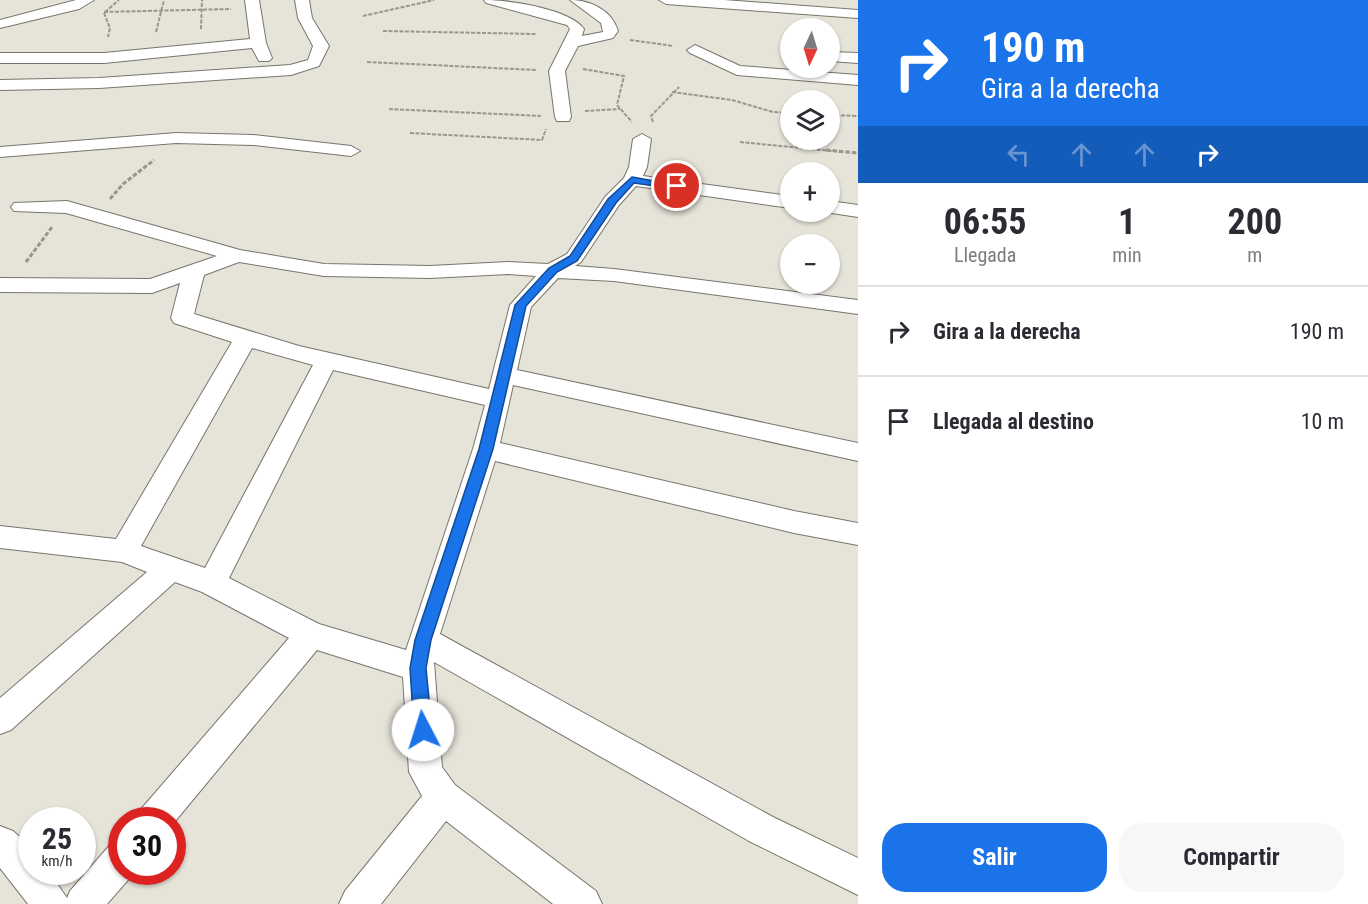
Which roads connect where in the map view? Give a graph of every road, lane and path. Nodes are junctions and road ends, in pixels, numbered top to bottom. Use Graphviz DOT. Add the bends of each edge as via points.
graph roads {
  1 [pos="87,0"];
  2 [pos="119,0"];
  3 [pos="164,0"];
  4 [pos="202,0"];
  5 [pos="302,0"];
  6 [pos="434,0"];
  7 [pos="492,0"];
  8 [pos="578,0"];
  9 [pos="666,0"];
  10 [pos="253,4"];
  11 [pos="202,10"];
  12 [pos="162,12"];
  13 [pos="858,14"];
  14 [pos="363,16"];
  15 [pos="0,24"];
  16 [pos="383,31"];
  17 [pos="156,32"];
  18 [pos="537,34"];
  19 [pos="608,35"];
  20 [pos="258,43"];
  21 [pos="572,43"];
  22 [pos="195,49"];
  23 [pos="695,51"];
  24 [pos="840,57"];
  25 [pos="0,58"];
  26 [pos="858,58"];
  27 [pos="367,62"];
  28 [pos="557,71"];
  29 [pos="270,72"];
  30 [pos="858,80"];
  31 [pos="0,85"];
  32 [pos="679,87"];
  33 [pos="672,92"];
  34 [pos="389,109"];
  35 [pos="620,109"];
  36 [pos="780,112"];
  37 [pos="840,115"];
  38 [pos="858,116"];
  39 [pos="563,117"];
  40 [pos="410,133"];
  41 [pos="183,138"];
  42 [pos="642,139"];
  43 [pos="542,140"];
  44 [pos="740,142"];
  45 [pos="351,151"];
  46 [pos="0,152"];
  47 [pos="858,153"];
  48 [pos="632,180"];
  49 [pos="780,201"];
  50 [pos="21,207"];
  51 [pos="67,207"];
  52 [pos="840,208"];
  53 [pos="858,211"];
  54 [pos="96,215"];
  55 [pos="238,256"];
  56 [pos="553,270"];
  57 [pos="194,272"];
  58 [pos="3,286"];
  59 [pos="858,307"];
  60 [pos="245,340"];
  61 [pos="326,361"];
  62 [pos="501,387"];
  63 [pos="486,449"];
  64 [pos="858,452"];
  65 [pos="858,534"];
  66 [pos="4,540"];
  67 [pos="123,551"];
  68 [pos="171,568"];
  69 [pos="212,583"];
  70 [pos="311,635"];
  71 [pos="420,654"];
  72 [pos="0,719"];
  73 [pos="443,797"];
  74 [pos="165,807"];
  75 [pos="0,844"];
  76 [pos="108,875"];
  77 [pos="858,877"];
  78 [pos="51,904"];
  79 [pos="83,904"];
  80 [pos="358,904"];
  81 [pos="584,904"];
  1 -- 15 [label="street"];
  2 -- 12 [label="path" via="104,12"];
  3 -- 12 [label="path"];
  4 -- 11 [label="path"];
  5 -- 29 [label="street" via="303,14 321,46 314,63"];
  6 -- 14 [label="path"];
  7 -- 21 [label="street" via="572,22 577,30"];
  8 -- 19 [label="street" via="608,21"];
  9 -- 13 [label="street"];
  10 -- 11 [label="path"];
  10 -- 20 [label="street"];
  11 -- 12 [label="path"];
  11 -- 22 [label="path"];
  12 -- 17 [label="path"];
  16 -- 18 [label="path"];
  19 -- 21 [label="street"];
  19 -- 23 [label="path"];
  20 -- 22 [label="street"];
  20 -- 29 [label="street"];
  21 -- 28 [label="street"];
  22 -- 25 [label="street" via="104,58"];
  23 -- 30 [label="street" via="737,70"];
  24 -- 26 [label="street"];
  27 -- 28 [label="path"];
  28 -- 35 [label="path" via="585,69 624,76 617,105"];
  28 -- 39 [label="street"];
  29 -- 31 [label="street"];
  32 -- 33 [label="path"];
  33 -- 36 [label="path" via="732,100"];
  33 -- 42 [label="path" via="651,116 655,128"];
  34 -- 39 [label="path"];
  35 -- 39 [label="path" via="590,109 572,118"];
  35 -- 42 [label="path" via="638,126"];
  37 -- 38 [label="path"];
  40 -- 43 [label="path"];
  41 -- 45 [label="street" via="253,140"];
  41 -- 46 [label="street"];
  41 -- 54 [label="path" via="123,184"];
  42 -- 48 [label="street"];
  44 -- 47 [label="path"];
  48 -- 49 [label="street"];
  48 -- 56 [label="street" via="612,201 574,258"];
  50 -- 51 [label="street"];
  51 -- 54 [label="street"];
  51 -- 58 [label="path"];
  52 -- 53 [label="street"];
  54 -- 55 [label="street"];
  55 -- 56 [label="street" via="324,270"];
  55 -- 57 [label="street"];
  56 -- 59 [label="street" via="614,274"];
  56 -- 62 [label="street" via="521,305"];
  57 -- 58 [label="street" via="152,286"];
  57 -- 60 [label="street" via="182,318"];
  60 -- 61 [label="street"];
  60 -- 67 [label="street"];
  61 -- 62 [label="street"];
  61 -- 69 [label="street"];
  62 -- 63 [label="street"];
  62 -- 64 [label="street"];
  63 -- 65 [label="street"];
  63 -- 71 [label="street"];
  66 -- 67 [label="street"];
  67 -- 68 [label="street"];
  68 -- 69 [label="street"];
  68 -- 72 [label="street"];
  69 -- 70 [label="street"];
  70 -- 71 [label="street"];
  70 -- 74 [label="street"];
  71 -- 73 [label="street" via="426,772"];
  71 -- 77 [label="street"];
  73 -- 80 [label="street"];
  73 -- 81 [label="street"];
  75 -- 78 [label="street" via="17,859"];
  76 -- 79 [label="street"];
}
